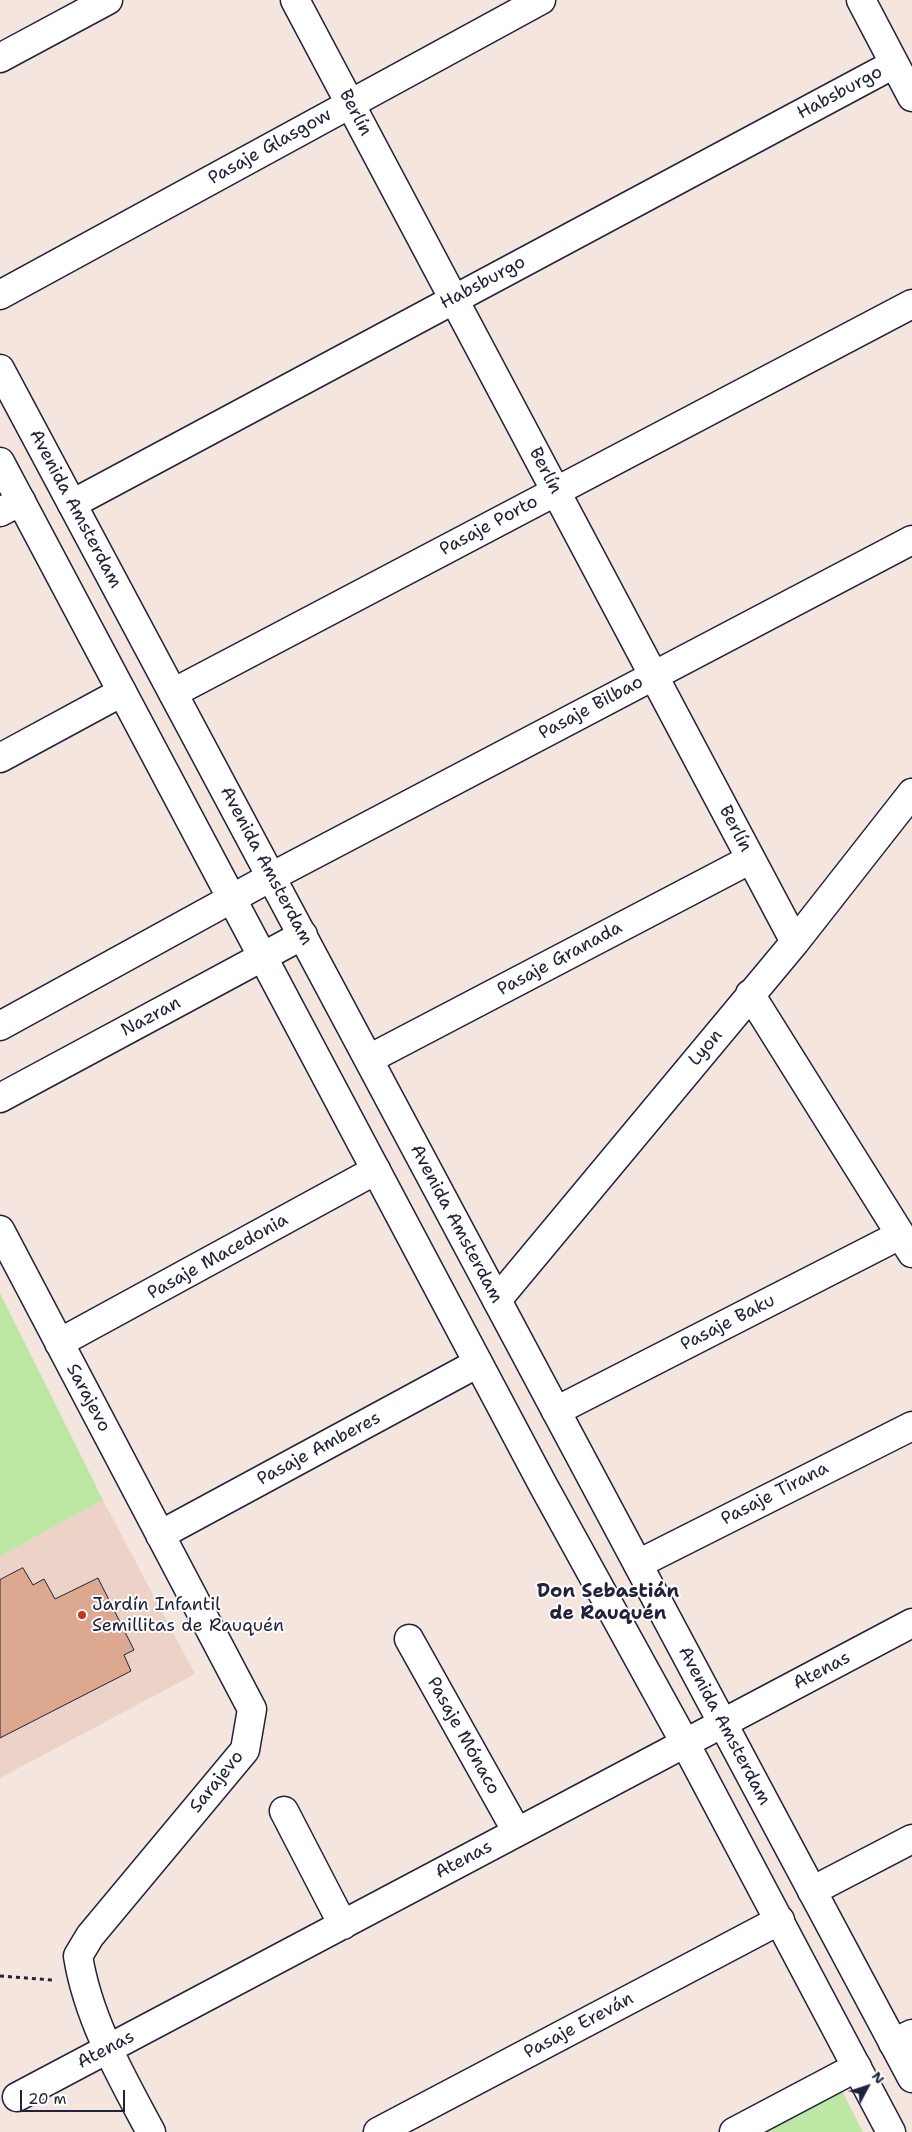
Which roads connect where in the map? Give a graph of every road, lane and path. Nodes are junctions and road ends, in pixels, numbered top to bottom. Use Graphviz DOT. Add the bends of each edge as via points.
graph roads {
  1 [pos="108,0"];
  2 [pos="295,0"];
  3 [pos="541,0"];
  4 [pos="861,0"];
  5 [pos="0,58"];
  6 [pos="894,64"];
  7 [pos="912,97"];
  8 [pos="350,103"];
  9 [pos="0,295"];
  10 [pos="454,299"];
  11 [pos="912,304"];
  12 [pos="0,369"];
  13 [pos="0,462"];
  14 [pos="556,491"];
  15 [pos="72,504"];
  16 [pos="10,507"];
  17 [pos="912,540"];
  18 [pos="653,675"];
  19 [pos="122,692"];
  20 [pos="173,692"];
  21 [pos="0,758"];
  22 [pos="912,793"];
  23 [pos="751,859"];
  24 [pos="271,877"];
  25 [pos="232,899"];
  26 [pos="303,935"];
  27 [pos="795,942"];
  28 [pos="263,957"];
  29 [pos="750,994"];
  30 [pos="0,1026"];
  31 [pos="369,1059"];
  32 [pos="0,1098"];
  33 [pos="376,1170"];
  34 [pos="0,1230"];
  35 [pos="906,1244"];
  36 [pos="497,1300"];
  37 [pos="59,1343"];
  38 [pos="478,1363"];
  39 [pos="556,1411"];
  40 [pos="912,1426"];
  41 [pos="160,1535"];
  42 [pos="638,1564"];
  43 [pos="912,1623"];
  44 [pos="409,1639"];
  45 [pos="722,1723"];
  46 [pos="685,1743"];
  47 [pos="284,1811"];
  48 [pos="517,1832"];
  49 [pos="912,1839"];
  50 [pos="812,1891"];
  51 [pos="780,1920"];
  52 [pos="343,1924"];
  53 [pos="0,1976"];
  54 [pos="82,1982"];
  55 [pos="902,2038"];
  56 [pos="107,2049"];
  57 [pos="857,2067"];
  58 [pos="912,2078"];
  59 [pos="17,2097"];
  60 [pos="151,2132"];
  61 [pos="378,2132"];
  62 [pos="734,2132"];
  63 [pos="891,2132"];
  1 -- 5 [label="street"];
  2 -- 8 [label="street, Berlín"];
  3 -- 8 [label="street, Pasaje Glasgow"];
  4 -- 6 [label="street"];
  6 -- 7 [label="street"];
  6 -- 10 [label="street, Habsburgo"];
  8 -- 9 [label="street, Pasaje Glasgow"];
  8 -- 10 [label="street, Berlín"];
  10 -- 14 [label="street, Berlín"];
  10 -- 15 [label="street, Habsburgo"];
  11 -- 14 [label="street, Pasaje Porto"];
  12 -- 15 [label="street, Avenida Amsterdam"];
  13 -- 16 [label="street"];
  14 -- 18 [label="street, Berlín"];
  14 -- 20 [label="street, Pasaje Porto"];
  15 -- 20 [label="street, Avenida Amsterdam"];
  16 -- 19 [label="street"];
  17 -- 18 [label="street, Pasaje Bilbao"];
  18 -- 23 [label="street, Berlín"];
  18 -- 24 [label="street, Pasaje Bilbao"];
  19 -- 21 [label="street"];
  19 -- 25 [label="street"];
  20 -- 24 [label="street, Avenida Amsterdam"];
  22 -- 27 [label="street, Lyon"];
  23 -- 27 [label="street, Berlín"];
  23 -- 31 [label="street, Pasaje Granada"];
  24 -- 25 [label="street"];
  24 -- 26 [label="street, Avenida Amsterdam"];
  25 -- 28 [label="street"];
  25 -- 30 [label="street"];
  26 -- 28 [label="street, Nazran"];
  26 -- 31 [label="street, Avenida Amsterdam"];
  27 -- 29 [label="street, Lyon"];
  28 -- 32 [label="street, Nazran"];
  28 -- 33 [label="street"];
  29 -- 35 [label="street"];
  29 -- 36 [label="street, Lyon"];
  31 -- 36 [label="street, Avenida Amsterdam"];
  33 -- 37 [label="street, Pasaje Macedonia"];
  33 -- 38 [label="street"];
  34 -- 37 [label="street, Sarajevo"];
  35 -- 39 [label="street, Pasaje Baku"];
  36 -- 39 [label="street, Avenida Amsterdam"];
  37 -- 41 [label="street, Sarajevo"];
  38 -- 41 [label="street, Pasaje Amberes"];
  38 -- 46 [label="street"];
  39 -- 42 [label="street, Avenida Amsterdam"];
  40 -- 42 [label="street, Pasaje Tirana"];
  41 -- 54 [label="street, Sarajevo" via="252,1709 246,1750 90,1936 78,1956"];
  42 -- 45 [label="street, Avenida Amsterdam"];
  43 -- 45 [label="street, Atenas"];
  44 -- 48 [label="street, Pasaje Mónaco"];
  45 -- 46 [label="street, Atenas"];
  45 -- 50 [label="street, Avenida Amsterdam"];
  46 -- 48 [label="street, Atenas"];
  46 -- 51 [label="street"];
  47 -- 52 [label="street"];
  48 -- 52 [label="street, Atenas"];
  49 -- 50 [label="street"];
  50 -- 55 [label="street, Avenida Amsterdam"];
  51 -- 57 [label="street"];
  51 -- 61 [label="street, Pasaje Ereván"];
  52 -- 56 [label="street, Atenas"];
  53 -- 54 [label="path"];
  54 -- 56 [label="street, Sarajevo"];
  55 -- 58 [label="street, Avenida Amsterdam"];
  56 -- 59 [label="street, Atenas"];
  56 -- 60 [label="street, Sarajevo"];
  57 -- 62 [label="street"];
  57 -- 63 [label="street"];
}
